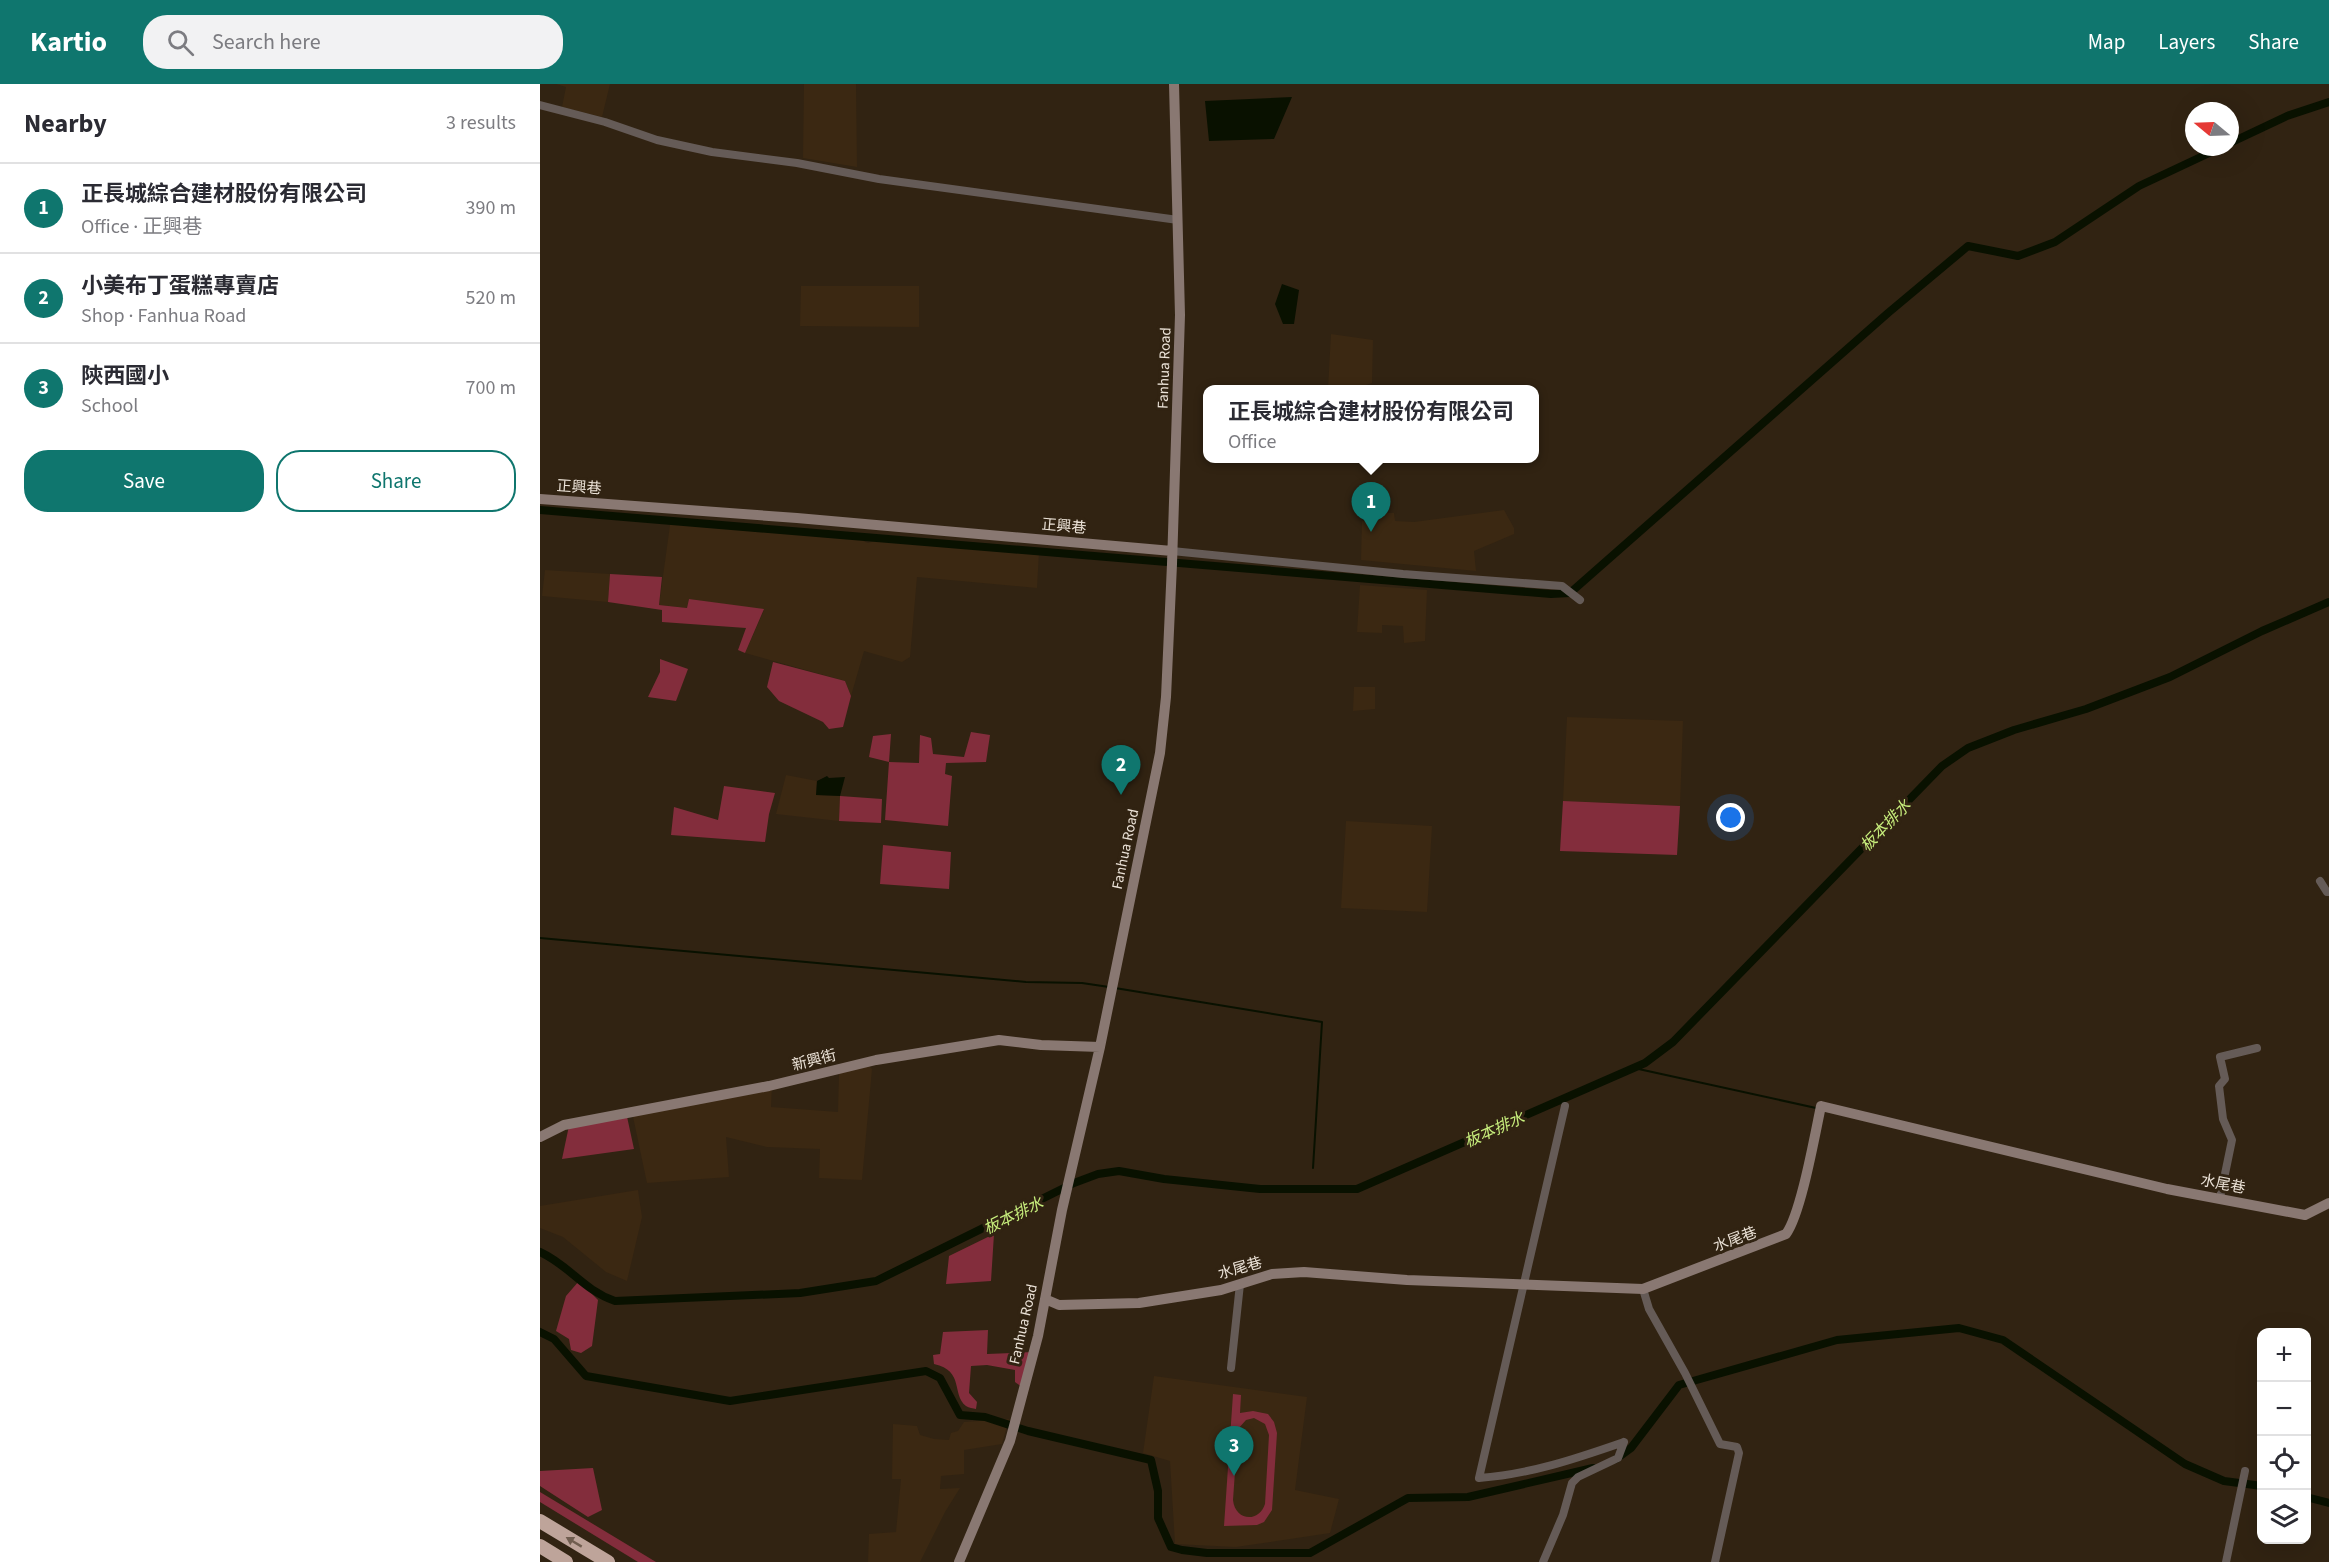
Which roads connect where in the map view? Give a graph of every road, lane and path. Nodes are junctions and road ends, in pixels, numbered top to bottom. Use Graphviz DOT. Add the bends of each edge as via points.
graph roads {
  1 [pos="1174,84"];
  2 [pos="540,105"];
  3 [pos="1178,220"];
  4 [pos="540,499"];
  5 [pos="1172,551"];
  6 [pos="1580,600"];
  7 [pos="2320,882"];
  8 [pos="2329,891"];
  9 [pos="1100,1047"];
  10 [pos="2257,1048"];
  11 [pos="1565,1106"];
  12 [pos="540,1137"];
  13 [pos="2220,1198"];
  14 [pos="2329,1203"];
  15 [pos="1240,1284"];
  16 [pos="1524,1285"];
  17 [pos="1643,1290"];
  18 [pos="1045,1299"];
  19 [pos="1231,1368"];
  20 [pos="2245,1471"];
  21 [pos="540,1521"];
  22 [pos="540,1546"];
  23 [pos="566,1562"];
  24 [pos="608,1562"];
  25 [pos="959,1562"];
  26 [pos="1543,1562"];
  27 [pos="1715,1562"];
  28 [pos="2226,1562"];
  1 -- 3 [label="street, Fanhua Road"];
  2 -- 3 [label="street" via="712,152"];
  3 -- 5 [label="street, Fanhua Road" via="1180,315"];
  4 -- 5 [label="street, 正興巷"];
  5 -- 6 [label="street, 正興巷" via="1562,586"];
  5 -- 9 [label="street, Fanhua Road" via="1160,753"];
  7 -- 8 [label="street"];
  9 -- 12 [label="street, 新興街" via="999,1040 948,1047 564,1125"];
  9 -- 18 [label="street, Fanhua Road"];
  10 -- 13 [label="street" via="2220,1057 2225,1078 2219,1086 2223,1119 2232,1140"];
  11 -- 16 [label="street"];
  13 -- 14 [label="street, 水尾巷" via="2305,1215"];
  13 -- 17 [label="street, 水尾巷" via="1821,1106 1797,1207 1786,1234"];
  15 -- 16 [label="street, 水尾巷" via="1272,1274 1304,1272"];
  15 -- 18 [label="street, 水尾巷" via="1139,1303 1059,1305"];
  15 -- 19 [label="street"];
  16 -- 17 [label="street, 水尾巷"];
  16 -- 26 [label="street" via="1479,1478 1545,1468 1624,1442 1618,1458 1572,1483"];
  17 -- 27 [label="street" via="1649,1309 1720,1444 1737,1447 1739,1454"];
  18 -- 25 [label="street, Fanhua Road" via="1010,1440"];
  20 -- 28 [label="street"];
  24 -- 21 [label="highway, one-way"];
  22 -- 23 [label="highway"];
}
